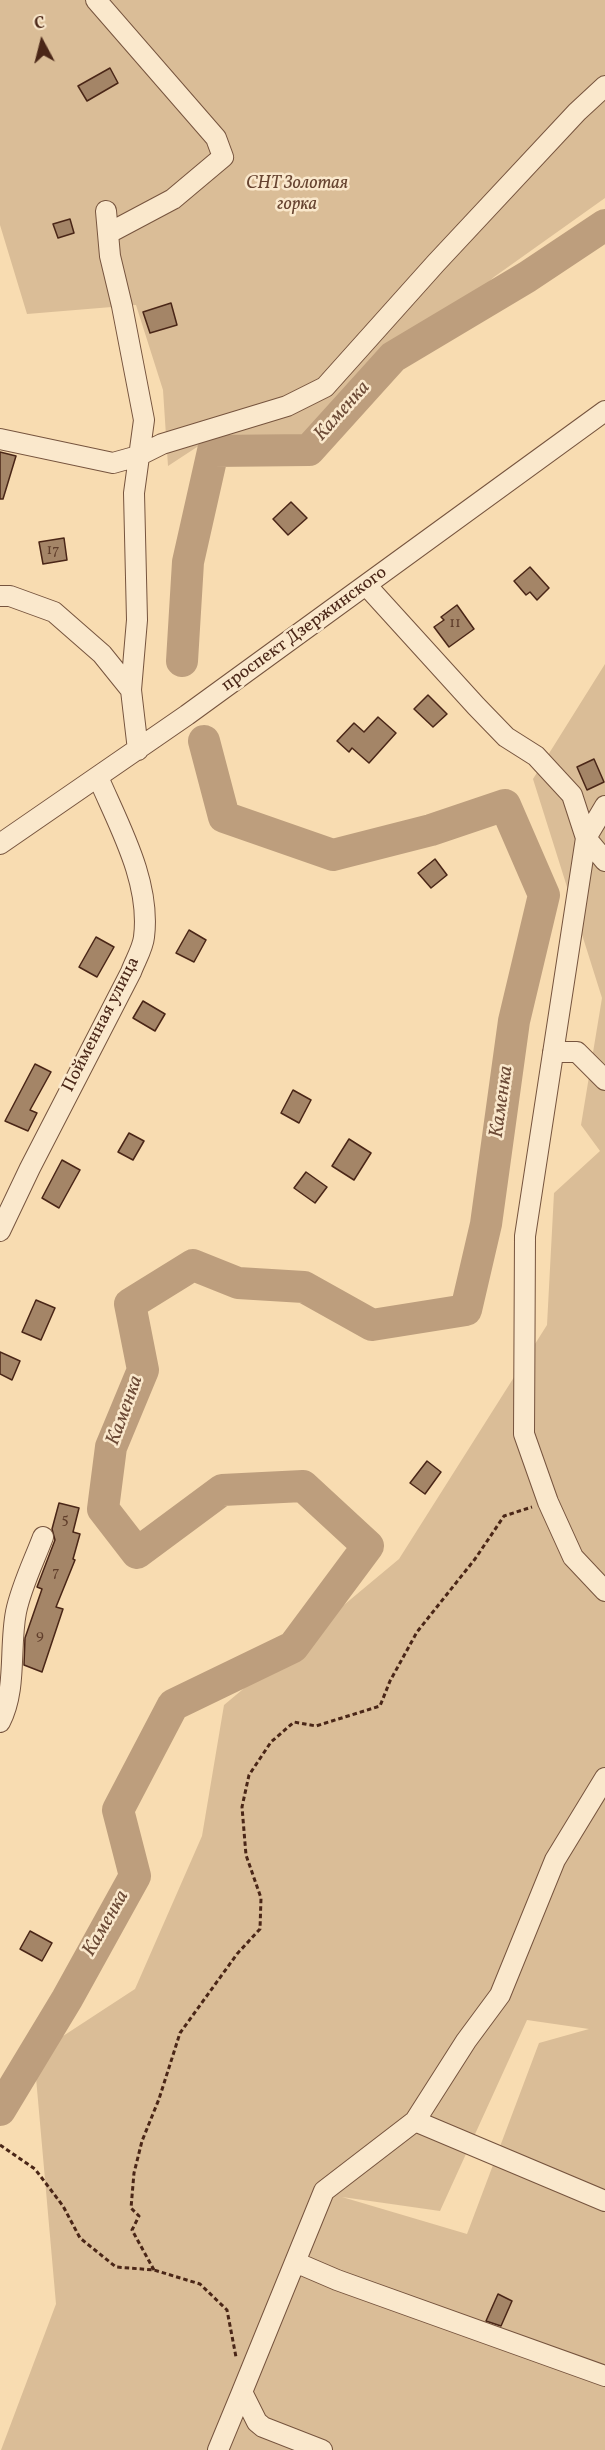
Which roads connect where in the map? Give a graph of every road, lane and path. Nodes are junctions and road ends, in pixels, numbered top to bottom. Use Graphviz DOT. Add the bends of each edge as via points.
graph roads {
  1 [pos="96,0"];
  2 [pos="605,86"];
  3 [pos="106,211"];
  4 [pos="109,233"];
  5 [pos="605,411"];
  6 [pos="0,439"];
  7 [pos="138,456"];
  8 [pos="366,585"];
  9 [pos="0,596"];
  10 [pos="131,690"];
  11 [pos="138,750"];
  12 [pos="99,777"];
  13 [pos="605,807"];
  14 [pos="586,838"];
  15 [pos="0,844"];
  16 [pos="605,861"];
  17 [pos="553,1052"];
  18 [pos="605,1080"];
  19 [pos="0,1231"];
  20 [pos="548,1502"];
  21 [pos="43,1537"];
  22 [pos="605,1591"];
  23 [pos="0,1722"];
  24 [pos="605,1778"];
  25 [pos="415,2121"];
  26 [pos="0,2145"];
  27 [pos="605,2201"];
  28 [pos="295,2262"];
  29 [pos="154,2270"];
  30 [pos="237,2361"];
  31 [pos="605,2376"];
  32 [pos="242,2392"];
  33 [pos="218,2450"];
  34 [pos="322,2450"];
  1 -- 4 [label="street" via="216,138 223,157 173,199"];
  2 -- 7 [label="street" via="436,263 325,387 287,406 162,444"];
  3 -- 4 [label="street"];
  4 -- 7 [label="street" via="110,256 144,420"];
  5 -- 8 [label="street, проспект Дзержинского"];
  6 -- 7 [label="street" via="113,462"];
  7 -- 10 [label="street" via="134,493 137,620"];
  8 -- 11 [label="street, проспект Дзержинского"];
  8 -- 14 [label="street" via="506,737 536,756 572,795"];
  9 -- 10 [label="street" via="54,612 102,654"];
  10 -- 11 [label="street"];
  11 -- 12 [label="street, проспект Дзержинского"];
  12 -- 15 [label="street, проспект Дзержинского"];
  12 -- 19 [label="street, Пойменная улица" via="139,882 145,915 144,940"];
  13 -- 14 [label="street"];
  14 -- 16 [label="street"];
  14 -- 17 [label="street"];
  17 -- 18 [label="street" via="578,1052"];
  17 -- 20 [label="street" via="525,1247 524,1434"];
  20 -- 22 [label="street" via="573,1557"];
  20 -- 29 [label="path" via="504,1516 475,1560 417,1632 380,1706 316,1726 294,1722 272,1742 249,1775 242,1807 246,1855 261,1898 260,1929 180,2033 142,2141 131,2208 139,2216 132,2230"];
  21 -- 23 [label="street" via="17,1610 10,1691"];
  24 -- 25 [label="street" via="555,1860 500,1995"];
  25 -- 27 [label="street"];
  25 -- 28 [label="street" via="324,2191"];
  26 -- 29 [label="path" via="35,2169 63,2206 80,2238 116,2267"];
  28 -- 31 [label="street"];
  28 -- 32 [label="street"];
  29 -- 30 [label="path" via="200,2284 227,2310"];
  32 -- 33 [label="street"];
  32 -- 34 [label="street" via="257,2422 268,2431"];
}
